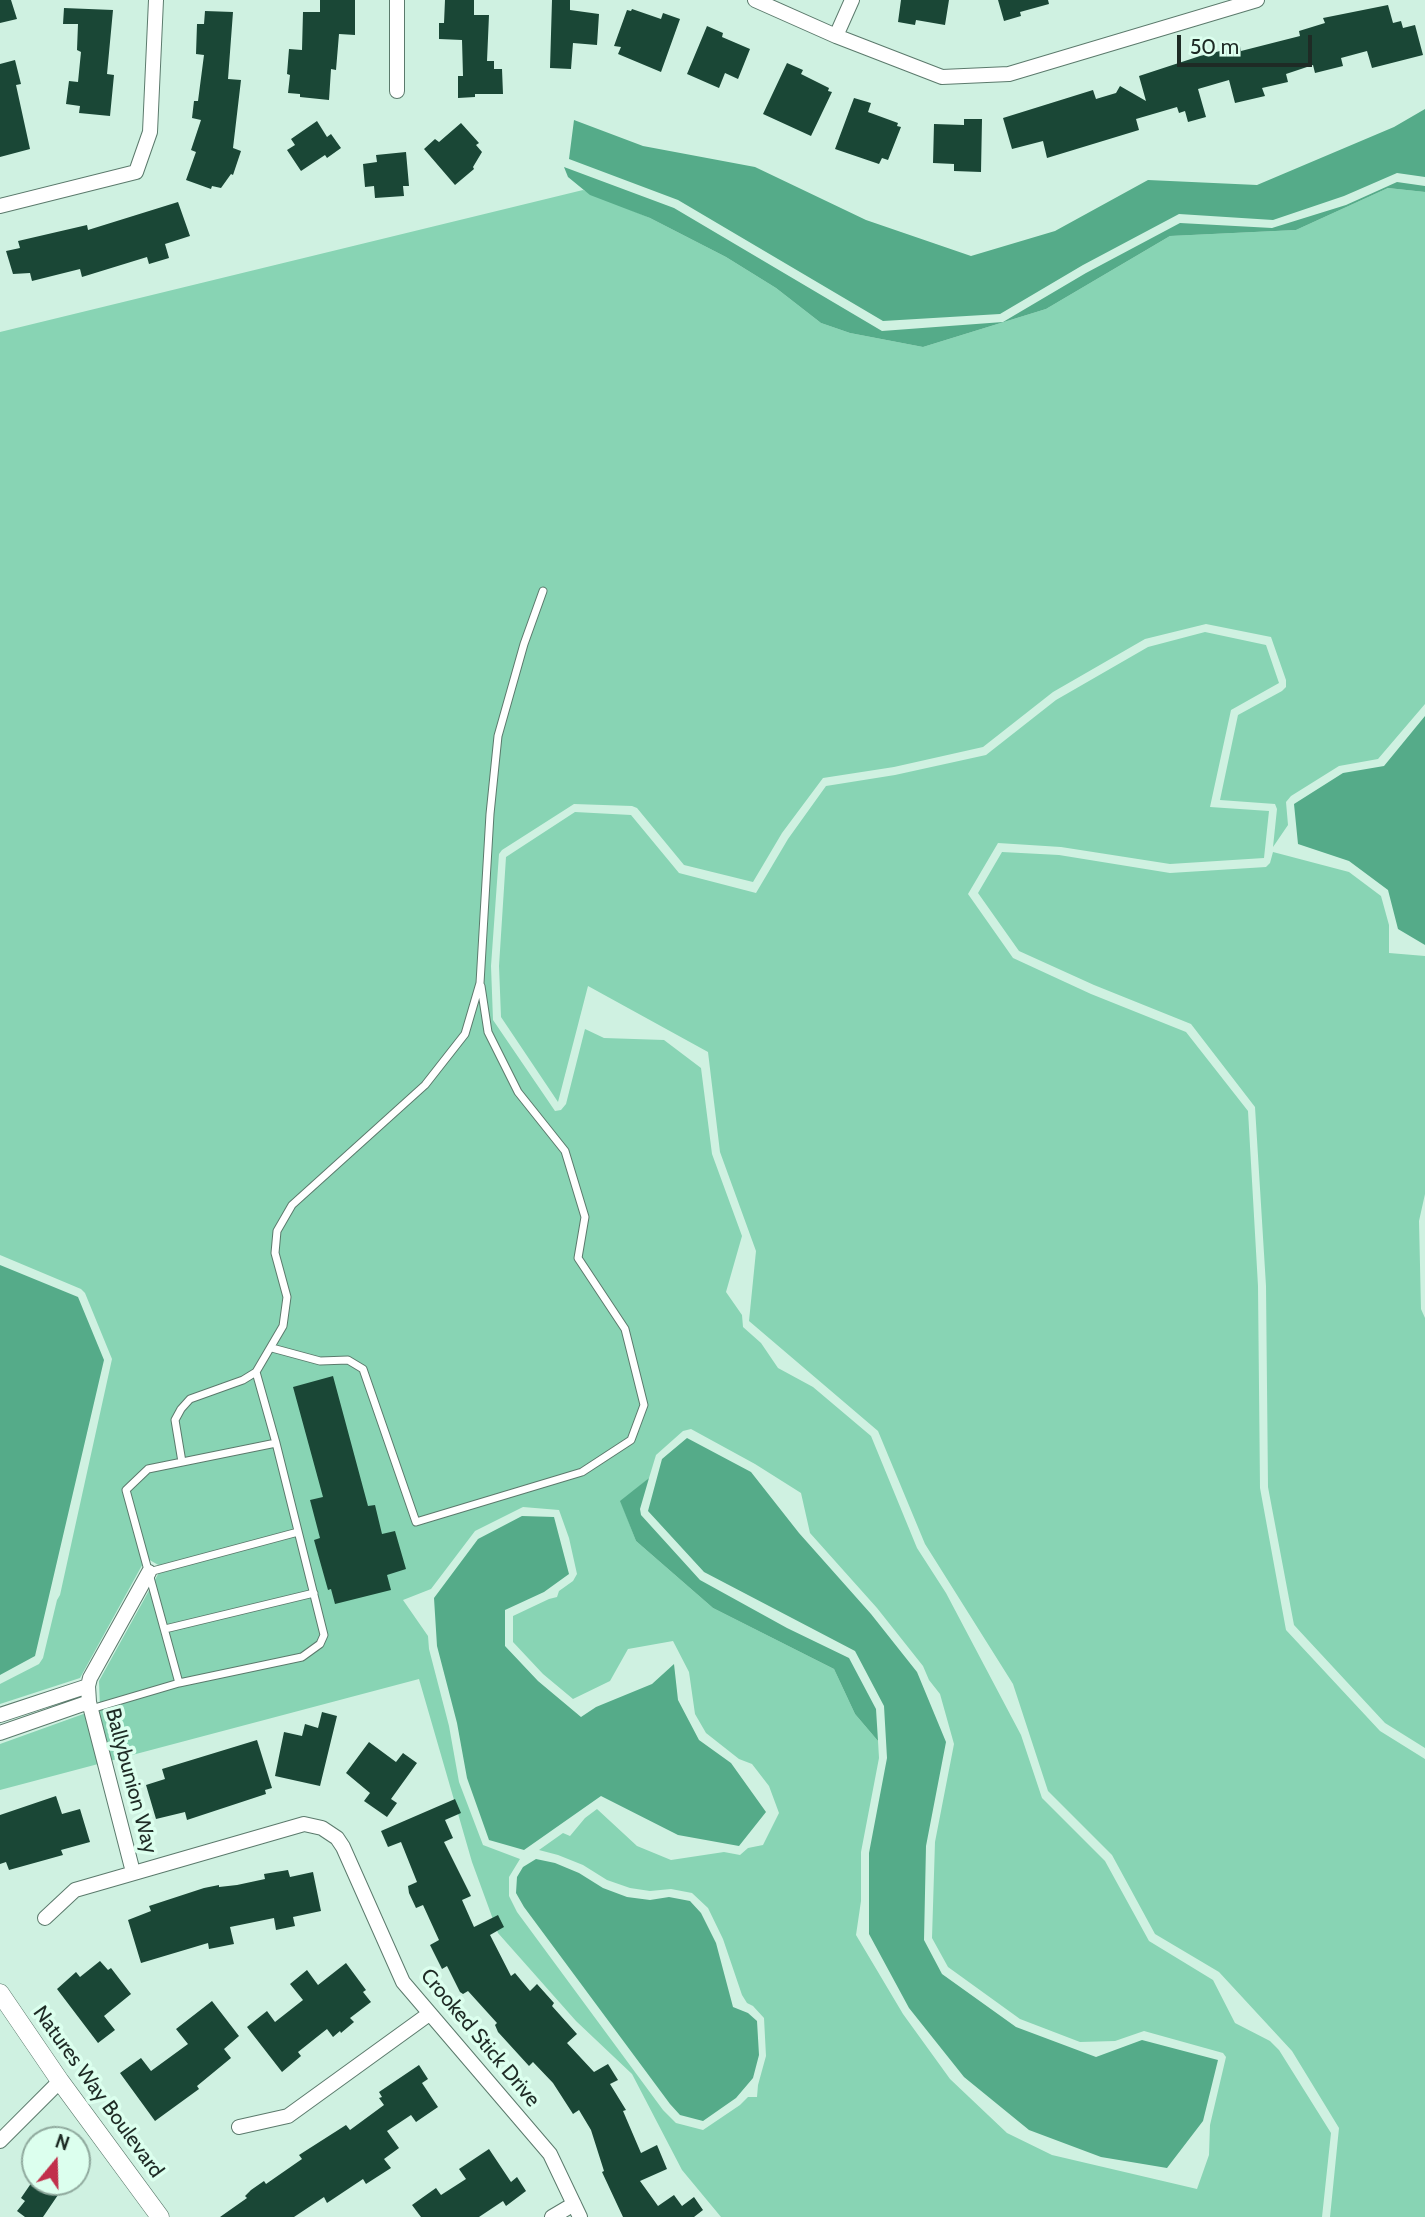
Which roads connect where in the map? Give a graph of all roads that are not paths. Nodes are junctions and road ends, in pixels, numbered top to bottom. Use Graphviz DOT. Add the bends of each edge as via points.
graph roads {
  1 [pos="156,0"];
  2 [pos="397,0"];
  3 [pos="755,0"];
  4 [pos="852,0"];
  5 [pos="1257,0"];
  6 [pos="836,36"];
  7 [pos="397,91"];
  8 [pos="0,206"];
  9 [pos="543,591"];
  10 [pos="480,983"];
  11 [pos="272,1348"];
  12 [pos="256,1372"];
  13 [pos="275,1443"];
  14 [pos="182,1462"];
  15 [pos="298,1532"];
  16 [pos="149,1572"];
  17 [pos="314,1593"];
  18 [pos="165,1629"];
  19 [pos="179,1683"];
  20 [pos="88,1686"];
  21 [pos="90,1705"];
  22 [pos="0,1715"];
  23 [pos="0,1733"];
  24 [pos="133,1872"];
  25 [pos="45,1918"];
  26 [pos="0,1993"];
  27 [pos="429,2014"];
  28 [pos="60,2081"];
  29 [pos="239,2127"];
  30 [pos="0,2141"];
  31 [pos="577,2211"];
  32 [pos="160,2217"];
  33 [pos="552,2217"];
  1 -- 8 [label="street" via="150,132 136,172"];
  2 -- 7 [label="street"];
  3 -- 6 [label="street"];
  4 -- 6 [label="street"];
  5 -- 6 [label="street" via="1009,74 942,77"];
  9 -- 10 [label="lane" via="498,736"];
  10 -- 11 [label="lane" via="465,1034 425,1085 292,1205 277,1231 275,1253 286,1297 284,1326"];
  10 -- 11 [label="lane" via="488,1032 518,1092 565,1151 584,1217 578,1258 625,1329 644,1405 631,1440 582,1472 416,1522 363,1369 348,1360 320,1361"];
  11 -- 12 [label="lane"];
  12 -- 13 [label="lane"];
  12 -- 14 [label="lane" via="190,1399 181,1409 175,1420"];
  13 -- 14 [label="lane"];
  13 -- 15 [label="lane"];
  14 -- 16 [label="lane" via="148,1469 126,1490"];
  15 -- 16 [label="lane"];
  15 -- 17 [label="lane"];
  16 -- 18 [label="lane"];
  16 -- 20 [label="street"];
  17 -- 18 [label="lane"];
  17 -- 19 [label="lane" via="324,1635 320,1644 302,1657"];
  18 -- 19 [label="lane"];
  19 -- 21 [label="lane"];
  20 -- 21 [label="street, Ballybunion Way"];
  20 -- 22 [label="street"];
  21 -- 23 [label="street"];
  21 -- 24 [label="street, Ballybunion Way"];
  24 -- 25 [label="street, Crooked Stick Drive" via="75,1890"];
  24 -- 27 [label="street, Crooked Stick Drive" via="304,1824 322,1828 343,1846 403,1982"];
  26 -- 28 [label="street, Natures Way Boulevard"];
  27 -- 29 [label="street" via="288,2116"];
  27 -- 31 [label="street, Crooked Stick Drive" via="550,2154"];
  28 -- 30 [label="street"];
  28 -- 32 [label="street, Natures Way Boulevard"];
  31 -- 33 [label="street, Crooked Stick Drive"];
}
